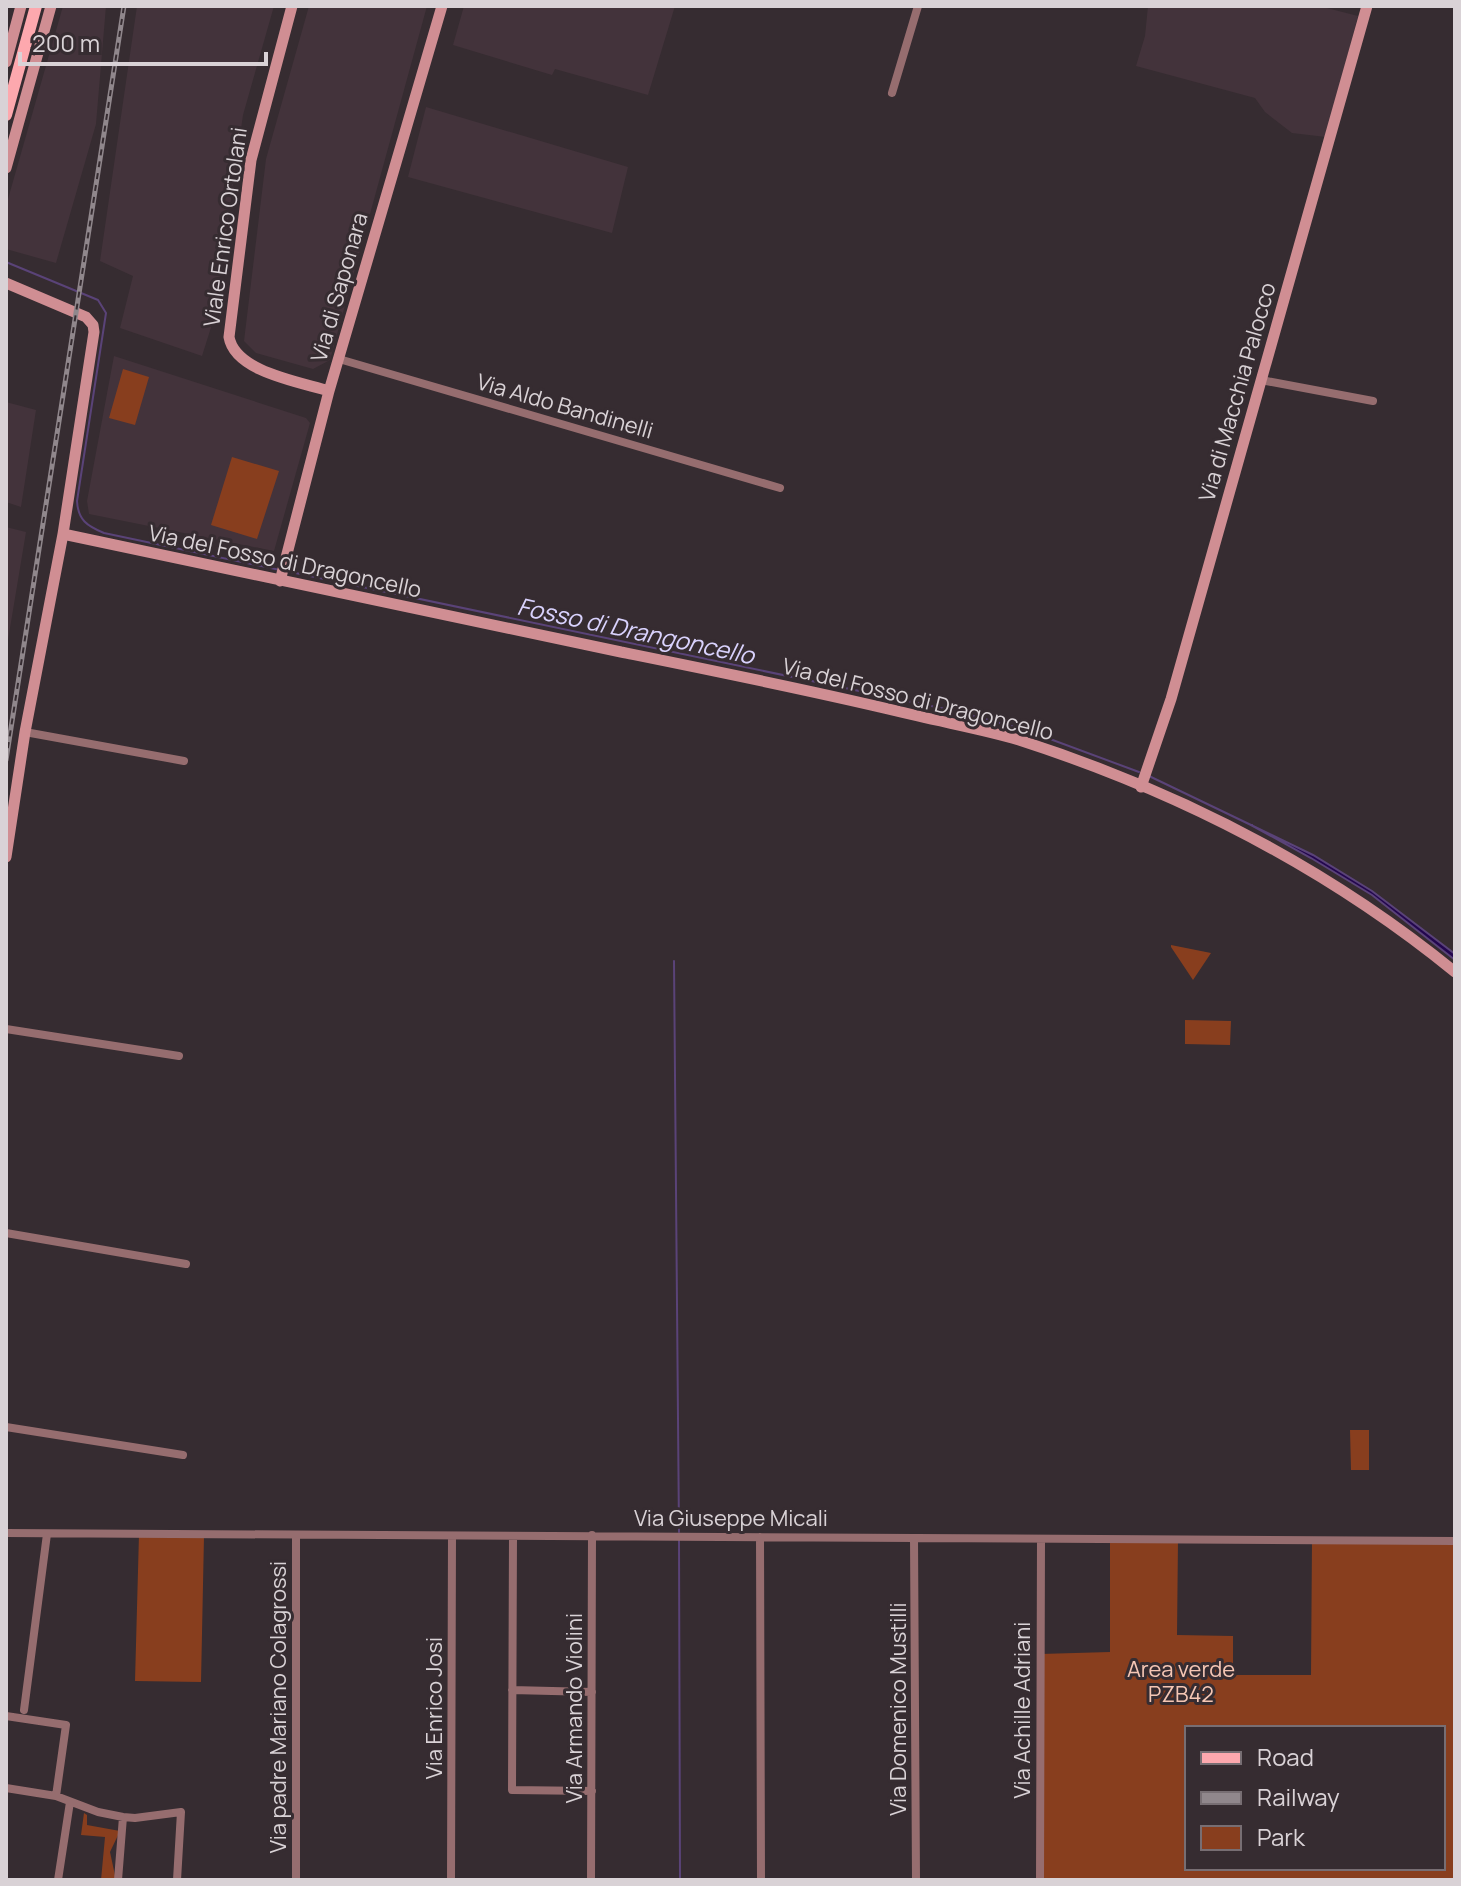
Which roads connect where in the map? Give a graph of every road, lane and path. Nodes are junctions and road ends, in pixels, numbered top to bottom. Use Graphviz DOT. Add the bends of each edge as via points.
graph roads {
  1 [pos="21,6"];
  2 [pos="36,6"];
  3 [pos="51,6"];
  4 [pos="292,6"];
  5 [pos="442,6"];
  6 [pos="918,6"];
  7 [pos="1367,6"];
  8 [pos="6,62"];
  9 [pos="892,93"];
  10 [pos="6,115"];
  11 [pos="6,168"];
  12 [pos="6,283"];
  13 [pos="339,359"];
  14 [pos="1261,380"];
  15 [pos="329,391"];
  16 [pos="1373,401"];
  17 [pos="780,488"];
  18 [pos="63,534"];
  19 [pos="280,579"];
  20 [pos="25,732"];
  21 [pos="184,761"];
  22 [pos="1144,778"];
  23 [pos="6,857"];
  24 [pos="1455,972"];
  25 [pos="6,1029"];
  26 [pos="179,1056"];
  27 [pos="6,1233"];
  28 [pos="186,1264"];
  29 [pos="6,1427"];
  30 [pos="183,1455"];
  31 [pos="6,1533"];
  32 [pos="47,1534"];
  33 [pos="296,1535"];
  34 [pos="592,1535"];
  35 [pos="452,1536"];
  36 [pos="513,1536"];
  37 [pos="760,1537"];
  38 [pos="914,1538"];
  39 [pos="1041,1540"];
  40 [pos="1455,1541"];
  41 [pos="512,1690"];
  42 [pos="592,1692"];
  43 [pos="24,1710"];
  44 [pos="6,1716"];
  45 [pos="6,1788"];
  46 [pos="592,1791"];
  47 [pos="56,1796"];
  48 [pos="70,1802"];
  49 [pos="123,1817"];
  50 [pos="58,1880"];
  51 [pos="118,1880"];
  52 [pos="177,1880"];
  53 [pos="296,1880"];
  54 [pos="451,1880"];
  55 [pos="591,1880"];
  56 [pos="761,1880"];
  57 [pos="916,1880"];
  58 [pos="1040,1880"];
  1 -- 8 [label="street"];
  2 -- 10 [label="main road"];
  3 -- 11 [label="street"];
  4 -- 15 [label="street, Viale Enrico Ortolani" via="251,160 229,337 237,356 249,364"];
  5 -- 13 [label="street, Via di Saponara"];
  6 -- 9 [label="street"];
  7 -- 14 [label="street, Via di Macchia Palocco"];
  12 -- 18 [label="street" via="72,309 93,328"];
  13 -- 15 [label="street, Via di Saponara"];
  13 -- 17 [label="street, Via Aldo Bandinelli"];
  14 -- 16 [label="street"];
  14 -- 22 [label="street, Via di Macchia Palocco"];
  15 -- 19 [label="street, Via di Saponara"];
  18 -- 19 [label="street, Via del Fosso di Dragoncello"];
  18 -- 20 [label="street"];
  19 -- 22 [label="street, Via del Fosso di Dragoncello" via="885,708"];
  20 -- 21 [label="street"];
  20 -- 23 [label="street"];
  22 -- 24 [label="street, Via del Fosso di Dragoncello" via="1285,855 1375,912"];
  25 -- 26 [label="street"];
  27 -- 28 [label="street"];
  29 -- 30 [label="street"];
  31 -- 32 [label="street, Via Giuseppe Micali"];
  32 -- 33 [label="street, Via Giuseppe Micali"];
  32 -- 43 [label="street"];
  33 -- 35 [label="street, Via Giuseppe Micali"];
  33 -- 53 [label="street, Via padre Mariano Colagrossi"];
  34 -- 36 [label="street, Via Giuseppe Micali"];
  34 -- 37 [label="street, Via Giuseppe Micali"];
  34 -- 42 [label="street, Via Armando Violini"];
  35 -- 36 [label="street, Via Giuseppe Micali"];
  35 -- 54 [label="street, Via Enrico Josi"];
  36 -- 41 [label="street"];
  37 -- 38 [label="street, Via Giuseppe Micali"];
  37 -- 56 [label="street"];
  38 -- 39 [label="street, Via Giuseppe Micali"];
  38 -- 57 [label="street, Via Domenico Mustilli"];
  39 -- 40 [label="street, Via Giuseppe Micali"];
  39 -- 58 [label="street, Via Achille Adriani"];
  41 -- 42 [label="street"];
  41 -- 46 [label="street" via="512,1790"];
  42 -- 46 [label="street, Via Armando Violini"];
  44 -- 47 [label="street" via="66,1725"];
  45 -- 47 [label="street"];
  46 -- 55 [label="street, Via Armando Violini"];
  47 -- 48 [label="street"];
  48 -- 49 [label="street"];
  48 -- 50 [label="street"];
  49 -- 51 [label="street"];
  49 -- 52 [label="street" via="181,1812"];
}
